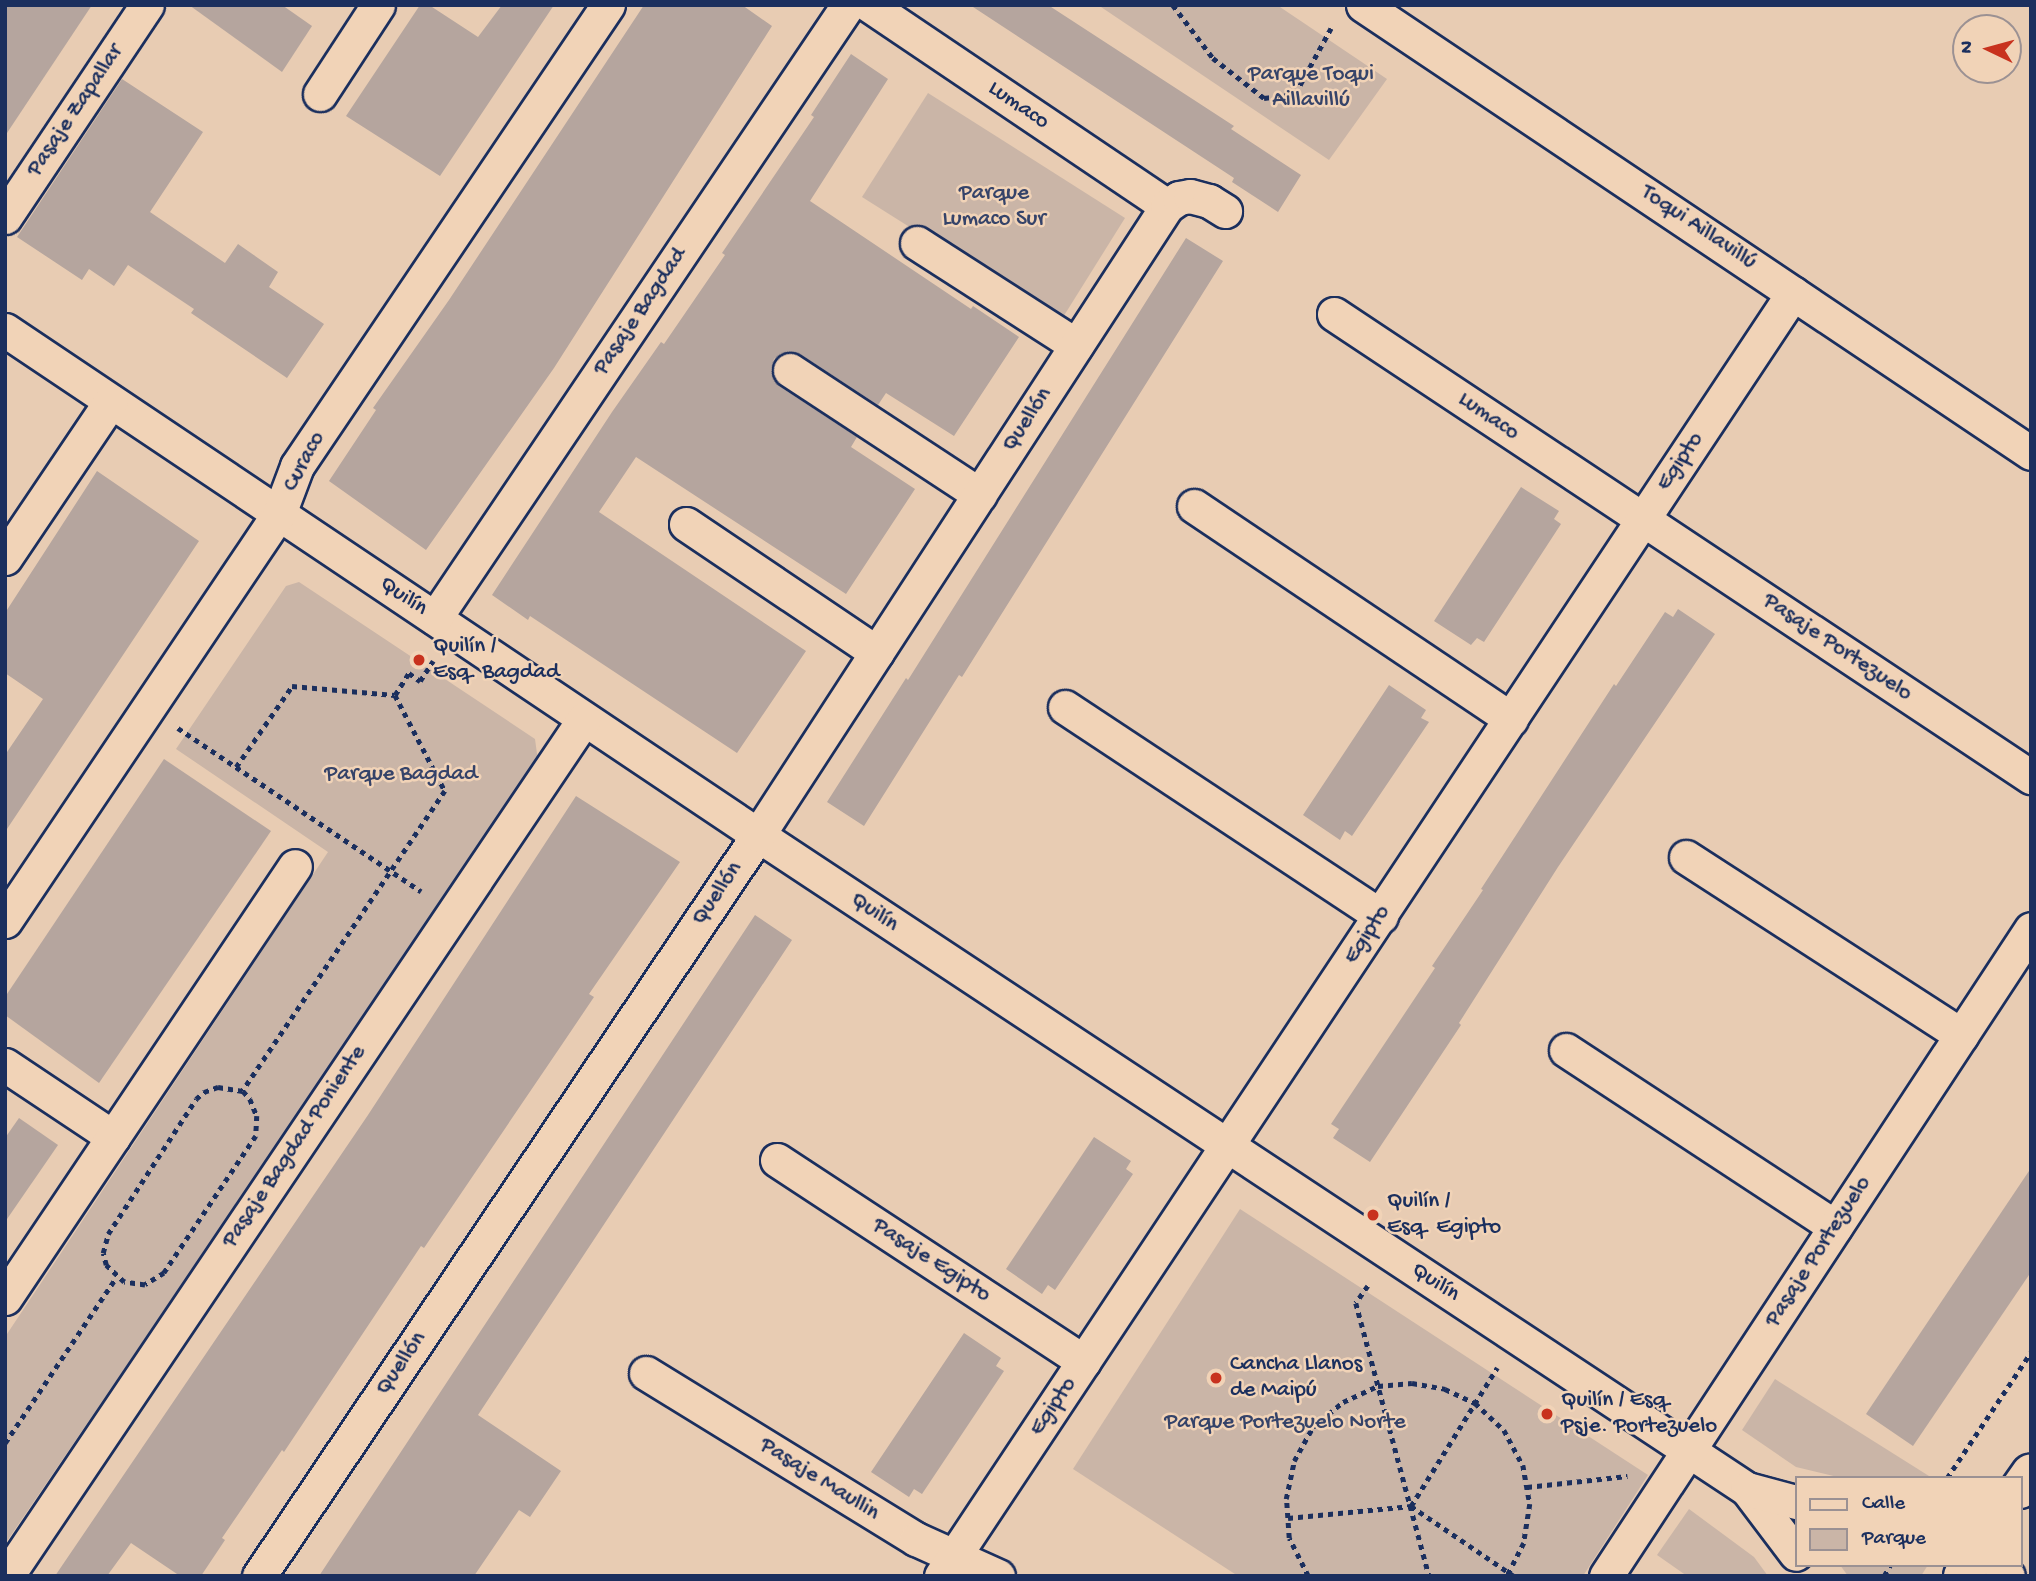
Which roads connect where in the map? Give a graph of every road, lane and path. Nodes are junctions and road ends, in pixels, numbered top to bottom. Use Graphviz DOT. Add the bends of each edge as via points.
graph roads {
  1 [pos="147,5"];
  2 [pos="378,5"];
  3 [pos="608,5"];
  4 [pos="848,5"];
  5 [pos="869,5"];
  6 [pos="1173,5"];
  7 [pos="1363,5"];
  8 [pos="1332,27"];
  9 [pos="320,94"];
  10 [pos="1167,206"];
  11 [pos="1226,211"];
  12 [pos="5,218"];
  13 [pos="917,243"];
  14 [pos="1793,293"];
  15 [pos="1334,314"];
  16 [pos="5,330"];
  17 [pos="1076,345"];
  18 [pos="790,370"];
  19 [pos="111,401"];
  20 [pos="2031,453"];
  21 [pos="980,495"];
  22 [pos="1194,506"];
  23 [pos="279,514"];
  24 [pos="1643,519"];
  25 [pos="686,524"];
  26 [pos="5,558"];
  27 [pos="435,618"];
  28 [pos="877,653"];
  29 [pos="437,655"];
  30 [pos="395,695"];
  31 [pos="1065,707"];
  32 [pos="149,708"];
  33 [pos="584,719"];
  34 [pos="1511,719"];
  35 [pos="236,767"];
  36 [pos="2031,777"];
  37 [pos="758,835"];
  38 [pos="1686,857"];
  39 [pos="295,866"];
  40 [pos="392,872"];
  41 [pos="453,912"];
  42 [pos="1381,916"];
  43 [pos="5,921"];
  44 [pos="2031,929"];
  45 [pos="1961,1035"];
  46 [pos="1566,1050"];
  47 [pos="5,1065"];
  48 [pos="243,1091"];
  49 [pos="113,1137"];
  50 [pos="1228,1146"];
  51 [pos="777,1160"];
  52 [pos="1835,1227"];
  53 [pos="116,1278"];
  54 [pos="1372,1280"];
  55 [pos="5,1298"];
  56 [pos="2031,1352"];
  57 [pos="1084,1362"];
  58 [pos="1499,1365"];
  59 [pos="646,1373"];
  60 [pos="1378,1386"];
  61 [pos="1475,1403"];
  62 [pos="5,1443"];
  63 [pos="1689,1451"];
  64 [pos="1627,1476"];
  65 [pos="1948,1476"];
  66 [pos="1527,1487"];
  67 [pos="1747,1489"];
  68 [pos="1794,1501"];
  69 [pos="1411,1506"];
  70 [pos="1288,1518"];
  71 [pos="1794,1551"];
  72 [pos="948,1566"];
  73 [pos="1510,1575"];
  74 [pos="7,1576"];
  75 [pos="259,1576"];
  76 [pos="998,1576"];
  77 [pos="1308,1576"];
  78 [pos="1429,1576"];
  79 [pos="1606,1576"];
  1 -- 12 [label="street, Pasaje Zapallar"];
  2 -- 9 [label="street"];
  3 -- 23 [label="street, Curaco" via="297,466"];
  4 -- 27 [label="street, Pasaje Bagdad"];
  5 -- 10 [label="street, Lumaco"];
  6 -- 8 [label="path" via="1213,58 1264,98 1295,94"];
  7 -- 14 [label="street, Toqui Aillavillú"];
  10 -- 11 [label="street" via="1179,198 1199,197"];
  10 -- 17 [label="street, Quellón"];
  13 -- 17 [label="street"];
  14 -- 20 [label="street, Toqui Aillavillú"];
  14 -- 24 [label="street, Egipto"];
  15 -- 24 [label="street, Lumaco"];
  16 -- 19 [label="street, Quilín"];
  17 -- 21 [label="street, Quellón"];
  18 -- 21 [label="street"];
  19 -- 23 [label="street, Quilín"];
  19 -- 26 [label="street"];
  21 -- 28 [label="street, Quellón"];
  22 -- 34 [label="street"];
  23 -- 27 [label="street, Quilín"];
  23 -- 32 [label="street, Curaco"];
  24 -- 34 [label="street, Egipto"];
  24 -- 36 [label="street, Pasaje Portezuelo"];
  25 -- 28 [label="street"];
  27 -- 33 [label="street, Quilín"];
  28 -- 37 [label="street, Quellón"];
  29 -- 30 [label="path" via="420,681 409,673"];
  30 -- 35 [label="path" via="292,686"];
  30 -- 40 [label="path" via="445,791"];
  31 -- 42 [label="street"];
  32 -- 35 [label="path"];
  32 -- 43 [label="street, Curaco"];
  33 -- 37 [label="street, Quilín"];
  33 -- 41 [label="street, Pasaje Bagdad Poniente"];
  34 -- 42 [label="street, Egipto"];
  35 -- 40 [label="path"];
  37 -- 50 [label="street, Quilín"];
  37 -- 75 [label="street, Quellón"];
  38 -- 45 [label="street"];
  39 -- 49 [label="street"];
  40 -- 41 [label="path"];
  40 -- 48 [label="path"];
  41 -- 74 [label="street, Pasaje Bagdad Poniente"];
  42 -- 50 [label="street, Egipto"];
  44 -- 45 [label="street, Pasaje Portezuelo"];
  45 -- 52 [label="street, Pasaje Portezuelo"];
  46 -- 52 [label="street"];
  47 -- 49 [label="street"];
  48 -- 53 [label="path" via="218,1087 196,1099 108,1234 103,1253"];
  48 -- 53 [label="path" via="255,1107 256,1136 164,1273 145,1285"];
  49 -- 55 [label="street"];
  50 -- 57 [label="street, Egipto"];
  50 -- 63 [label="street, Quilín"];
  51 -- 57 [label="street, Pasaje Egipto"];
  52 -- 63 [label="street, Pasaje Portezuelo"];
  53 -- 62 [label="path"];
  54 -- 60 [label="path" via="1356,1303"];
  56 -- 65 [label="path"];
  57 -- 72 [label="street, Egipto"];
  58 -- 61 [label="path"];
  59 -- 72 [label="street, Pasaje Maullin" via="916,1539"];
  60 -- 61 [label="path" via="1412,1383 1445,1389"];
  60 -- 69 [label="path"];
  60 -- 70 [label="path" via="1343,1402 1313,1427 1294,1461 1286,1499"];
  61 -- 66 [label="path" via="1504,1430 1523,1465"];
  61 -- 69 [label="path"];
  63 -- 67 [label="street, Quilín"];
  63 -- 79 [label="street, Pasaje Portezuelo"];
  64 -- 66 [label="path"];
  66 -- 73 [label="path" via="1530,1504 1524,1543"];
  67 -- 68 [label="street, Quilín"];
  67 -- 71 [label="street, Quilín"];
  69 -- 70 [label="path"];
  69 -- 73 [label="path"];
  69 -- 78 [label="path"];
  70 -- 77 [label="path" via="1289,1538"];
  72 -- 76 [label="street, Pasaje Maullin"];
}
